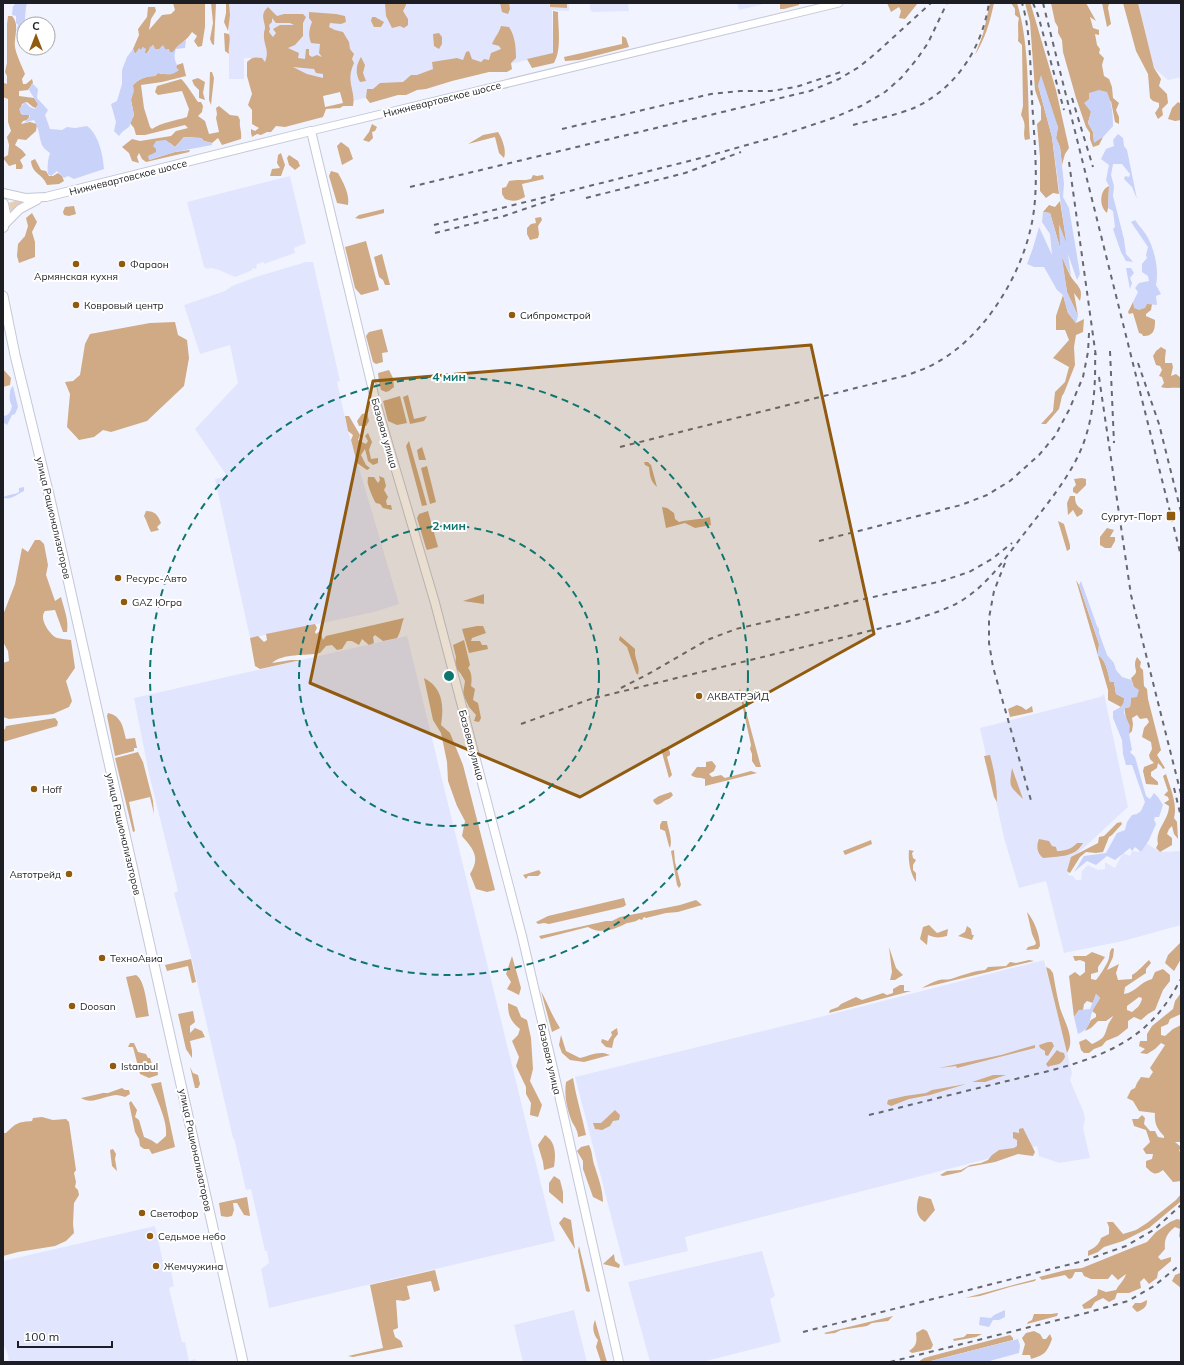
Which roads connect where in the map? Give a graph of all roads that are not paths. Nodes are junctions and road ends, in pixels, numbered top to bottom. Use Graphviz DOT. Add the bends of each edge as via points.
graph roads {
  1 [pos="839,3"];
  2 [pos="311,131"];
  3 [pos="3,193"];
  4 [pos="46,197"];
  5 [pos="3,204"];
  6 [pos="3,227"];
  7 [pos="3,296"];
  8 [pos="4,305"];
  9 [pos="243,1362"];
  10 [pos="619,1362"];
  1 -- 2 [label="street, Нижневартовское шоссе"];
  2 -- 4 [label="street, Нижневартовское шоссе"];
  2 -- 10 [label="street, Базовая улица" via="375,399 435,603 522,936"];
  3 -- 4 [label="street" via="25,198"];
  4 -- 6 [label="street" via="20,209"];
  5 -- 6 [label="main road"];
  7 -- 8 [label="main road, улица Рационализаторов"];
  8 -- 9 [label="main road, улица Рационализаторов"];
}
